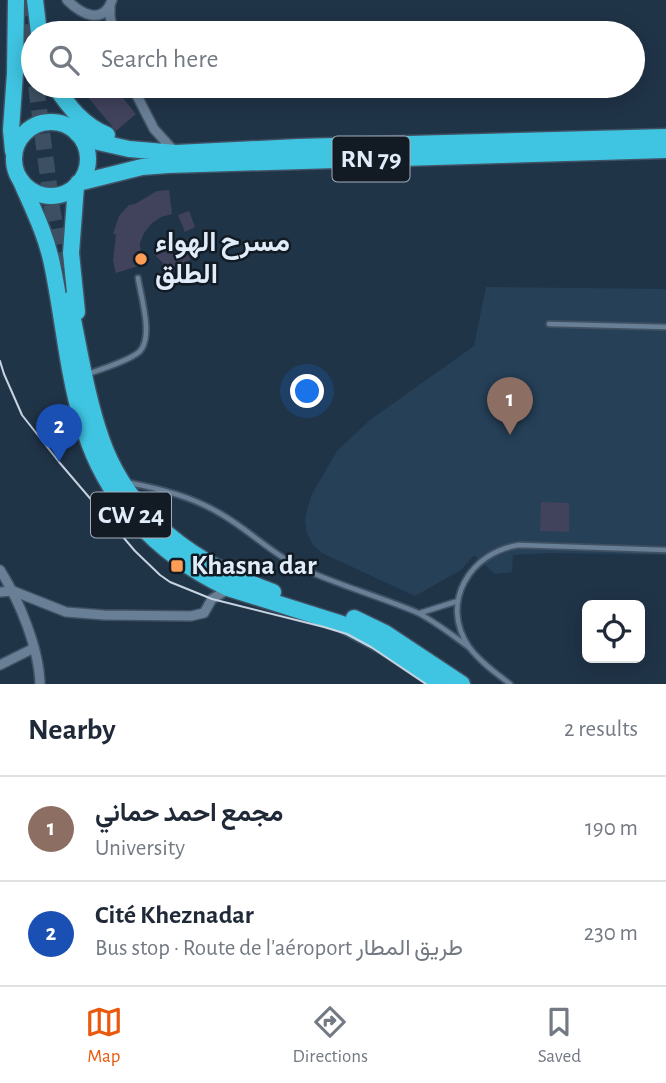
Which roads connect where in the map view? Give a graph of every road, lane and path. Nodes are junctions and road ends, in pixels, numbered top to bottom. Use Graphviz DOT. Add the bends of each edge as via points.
graph roads {
  1 [pos="16,0"];
  2 [pos="35,0"];
  3 [pos="67,0"];
  4 [pos="111,3"];
  5 [pos="38,21"];
  6 [pos="111,21"];
  7 [pos="56,98"];
  8 [pos="63,98"];
  9 [pos="138,98"];
  10 [pos="154,129"];
  11 [pos="74,131"];
  12 [pos="666,137"];
  13 [pos="666,150"];
  14 [pos="146,151"];
  15 [pos="176,153"];
  16 [pos="14,157"];
  17 [pos="106,177"];
  18 [pos="20,179"];
  19 [pos="77,184"];
  20 [pos="74,212"];
  21 [pos="138,278"];
  22 [pos="69,300"];
  23 [pos="549,324"];
  24 [pos="666,327"];
  25 [pos="83,367"];
  26 [pos="122,482"];
  27 [pos="666,550"];
  28 [pos="0,570"];
  29 [pos="206,577"];
  30 [pos="228,588"];
  31 [pos="13,591"];
  32 [pos="0,592"];
  33 [pos="212,599"];
  34 [pos="458,601"];
  35 [pos="419,613"];
  36 [pos="34,648"];
  37 [pos="470,648"];
  38 [pos="0,665"];
  39 [pos="40,684"];
  40 [pos="441,684"];
  41 [pos="462,684"];
  42 [pos="510,684"];
  1 -- 16 [label="highway"];
  2 -- 5 [label="highway"];
  3 -- 4 [label="street" via="86,15 96,16"];
  4 -- 6 [label="street"];
  7 -- 11 [label="highway"];
  8 -- 14 [label="highway, RN 79" via="94,130"];
  9 -- 10 [label="street"];
  10 -- 14 [label="street"];
  10 -- 15 [label="street"];
  11 -- 14 [label="highway, RN 79" via="116,147"];
  11 -- 16 [label="highway" via="62,124 40,124 22,136"];
  11 -- 19 [label="highway" via="87,152 84,174"];
  12 -- 15 [label="highway, RN 79"];
  13 -- 17 [label="highway, RN 79" via="168,165"];
  14 -- 15 [label="highway, RN 79"];
  16 -- 18 [label="highway"];
  17 -- 19 [label="highway, RN 79"];
  17 -- 20 [label="highway"];
  18 -- 19 [label="highway" via="47,196 68,192"];
  18 -- 29 [label="highway, CW 24" via="47,246 79,409 98,467 140,525"];
  19 -- 20 [label="highway"];
  20 -- 25 [label="highway" via="71,253"];
  21 -- 25 [label="lane" via="147,330 144,346 134,356"];
  22 -- 25 [label="highway"];
  23 -- 24 [label="lane"];
  25 -- 26 [label="highway" via="102,441"];
  26 -- 35 [label="lane" via="194,500 298,566"];
  26 -- 41 [label="highway" via="162,529 208,563 270,591 361,621"];
  27 -- 34 [label="lane" via="508,547 475,566"];
  28 -- 31 [label="street"];
  29 -- 30 [label="highway, CW 24"];
  29 -- 33 [label="street"];
  30 -- 33 [label="street"];
  30 -- 40 [label="highway, CW 24" via="351,628"];
  31 -- 32 [label="street"];
  31 -- 33 [label="street" via="66,612 104,615 199,615"];
  31 -- 36 [label="street"];
  34 -- 35 [label="lane"];
  34 -- 37 [label="lane" via="462,634"];
  35 -- 37 [label="lane"];
  36 -- 38 [label="street"];
  36 -- 39 [label="street"];
  37 -- 42 [label="lane"];
}
